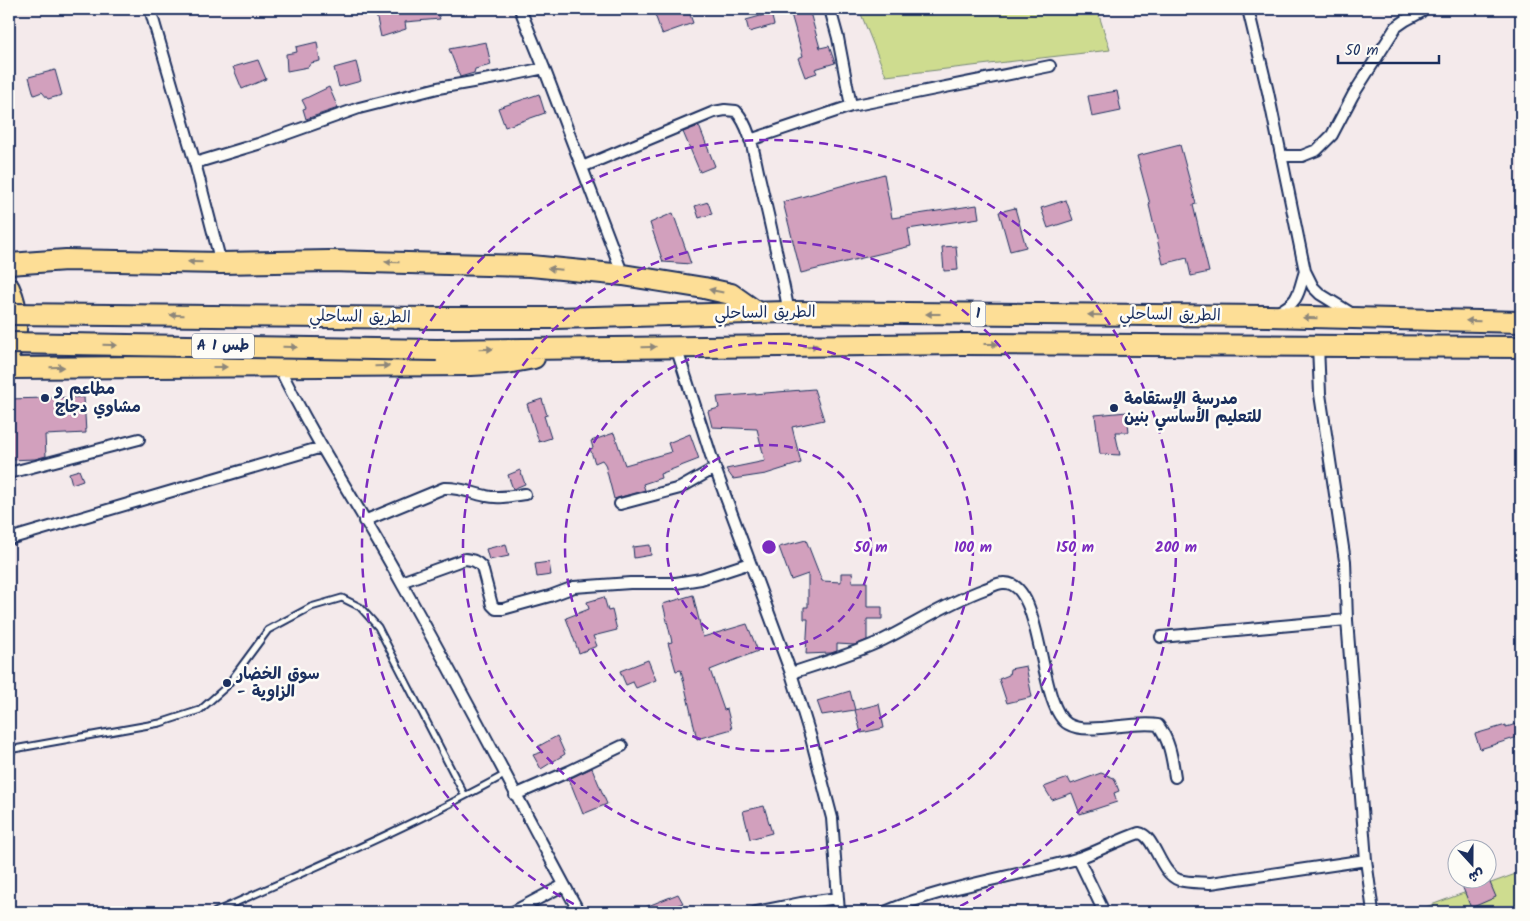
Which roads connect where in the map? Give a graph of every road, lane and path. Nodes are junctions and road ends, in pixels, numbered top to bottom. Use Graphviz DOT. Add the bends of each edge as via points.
graph roads {
  1 [pos="150,9"];
  2 [pos="520,9"];
  3 [pos="830,9"];
  4 [pos="1248,9"];
  5 [pos="1421,12"];
  6 [pos="1050,66"];
  7 [pos="544,68"];
  8 [pos="851,106"];
  9 [pos="750,140"];
  10 [pos="1281,156"];
  11 [pos="195,163"];
  12 [pos="582,167"];
  13 [pos="221,263"];
  14 [pos="9,264"];
  15 [pos="1304,271"];
  16 [pos="624,275"];
  17 [pos="9,288"];
  18 [pos="789,312"];
  19 [pos="758,313"];
  20 [pos="9,314"];
  21 [pos="1268,316"];
  22 [pos="435,318"];
  23 [pos="1360,319"];
  24 [pos="1521,322"];
  25 [pos="9,343"];
  26 [pos="1318,345"];
  27 [pos="676,347"];
  28 [pos="1521,347"];
  29 [pos="582,348"];
  30 [pos="9,354"];
  31 [pos="279,367"];
  32 [pos="9,368"];
  33 [pos="139,439"];
  34 [pos="322,447"];
  35 [pos="715,468"];
  36 [pos="9,473"];
  37 [pos="526,494"];
  38 [pos="620,504"];
  39 [pos="364,521"];
  40 [pos="9,539"];
  41 [pos="750,563"];
  42 [pos="401,582"];
  43 [pos="1347,620"];
  44 [pos="1161,637"];
  45 [pos="791,673"];
  46 [pos="622,746"];
  47 [pos="14,749"];
  48 [pos="506,774"];
  49 [pos="1175,777"];
  50 [pos="515,795"];
  51 [pos="465,796"];
  52 [pos="1078,858"];
  53 [pos="1366,860"];
  54 [pos="564,885"];
  55 [pos="838,898"];
  56 [pos="215,912"];
  57 [pos="513,912"];
  58 [pos="579,912"];
  59 [pos="756,912"];
  60 [pos="839,912"];
  61 [pos="885,912"];
  62 [pos="1104,912"];
  63 [pos="1373,912"];
  1 -- 11 [label="street"];
  2 -- 7 [label="street"];
  3 -- 8 [label="street"];
  4 -- 10 [label="street"];
  5 -- 10 [label="street" via="1396,27 1332,135 1317,150 1302,156"];
  6 -- 8 [label="street"];
  7 -- 11 [label="street" via="438,88 359,108"];
  7 -- 12 [label="street"];
  8 -- 9 [label="street"];
  9 -- 12 [label="street" via="736,111 725,110"];
  9 -- 18 [label="street"];
  10 -- 15 [label="street"];
  11 -- 13 [label="street"];
  12 -- 16 [label="street"];
  13 -- 14 [label="highway, one-way" via="66,260"];
  16 -- 13 [label="highway, one-way" via="531,266 440,263"];
  15 -- 21 [label="street" via="1295,301"];
  15 -- 23 [label="street" via="1320,294"];
  19 -- 16 [label="highway, one-way" via="731,294"];
  17 -- 30 [label="highway" via="17,315 16,334"];
  18 -- 19 [label="highway, الطريق الساحلي / 1"];
  21 -- 18 [label="highway, الطريق الساحلي / 1, one-way"];
  19 -- 22 [label="highway, الطريق الساحلي / 1"];
  22 -- 20 [label="highway, الطريق الساحلي / A 1 طس, one-way, bridge"];
  23 -- 21 [label="highway, الطريق الساحلي / 1, one-way"];
  24 -- 23 [label="highway, الطريق الساحلي / 1, one-way"];
  25 -- 29 [label="highway, الطريق الساحلي / A 1 طس, one-way, bridge" via="437,350"];
  27 -- 26 [label="highway, الطريق الساحلي / A 1 طس, one-way"];
  26 -- 28 [label="highway, الطريق الساحلي / A 1 طس"];
  26 -- 43 [label="street" via="1320,394 1345,561"];
  29 -- 27 [label="highway, الطريق الساحلي / A 1 طس, one-way"];
  27 -- 35 [label="street"];
  31 -- 29 [label="highway, one-way" via="480,365"];
  32 -- 31 [label="highway, one-way"];
  31 -- 34 [label="street"];
  33 -- 36 [label="street"];
  34 -- 39 [label="street"];
  34 -- 40 [label="street"];
  35 -- 38 [label="street" via="680,488"];
  35 -- 41 [label="street"];
  37 -- 39 [label="street" via="486,496 444,488"];
  39 -- 42 [label="street"];
  41 -- 42 [label="street" via="701,579 676,583 574,588 503,610 492,605 482,567 473,560 465,559"];
  41 -- 45 [label="street"];
  42 -- 48 [label="street"];
  43 -- 44 [label="street"];
  43 -- 53 [label="street"];
  45 -- 49 [label="street" via="858,652 974,593 1002,583 1011,584 1022,592 1033,622 1058,716 1068,724 1083,728 1158,725 1170,746"];
  45 -- 55 [label="street" via="812,738 832,818"];
  46 -- 50 [label="street"];
  47 -- 51 [label="lane" via="160,722 200,710 226,687 268,630 312,607 342,598 360,607 378,627"];
  48 -- 50 [label="street"];
  48 -- 51 [label="lane"];
  50 -- 54 [label="street"];
  51 -- 56 [label="lane"];
  52 -- 53 [label="street" via="1144,833 1158,858 1178,880 1211,883"];
  52 -- 61 [label="street" via="967,884"];
  52 -- 62 [label="street"];
  53 -- 63 [label="street"];
  54 -- 57 [label="street"];
  54 -- 58 [label="street"];
  55 -- 59 [label="street"];
  55 -- 60 [label="street"];
}
